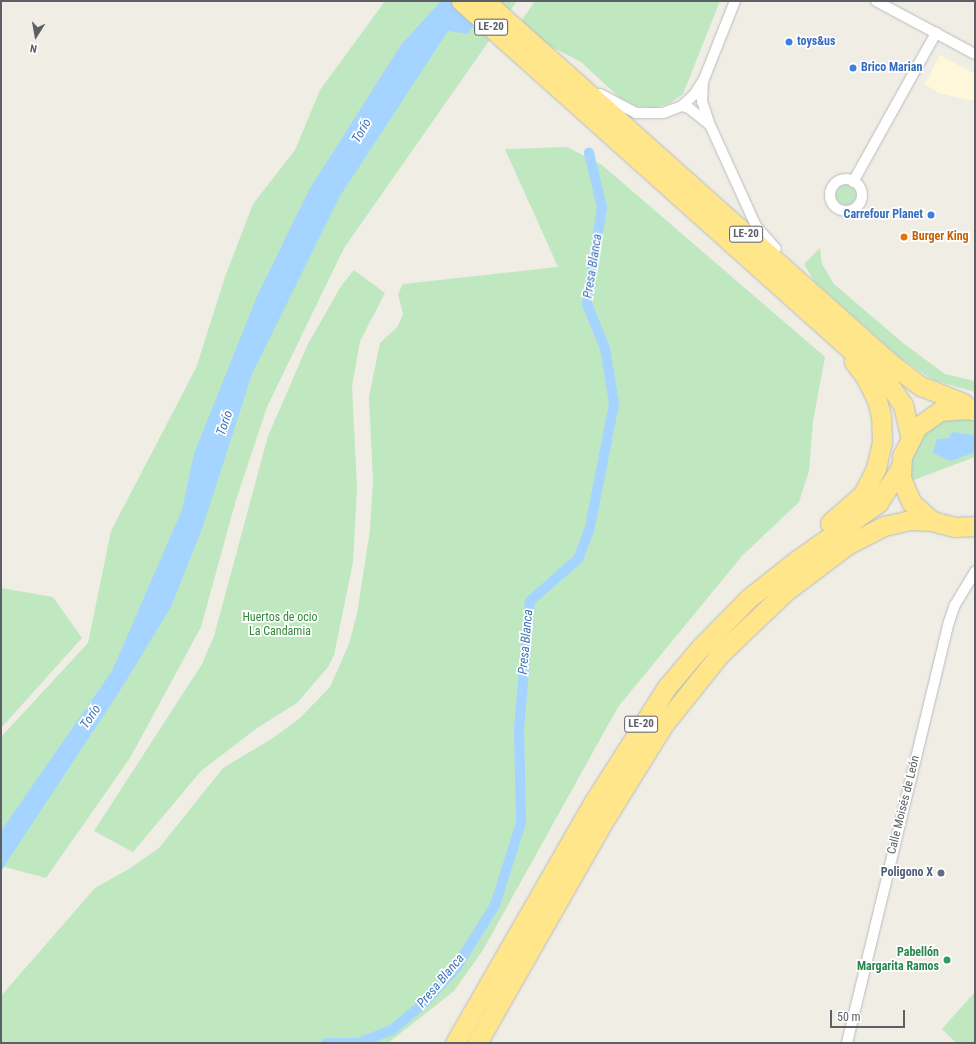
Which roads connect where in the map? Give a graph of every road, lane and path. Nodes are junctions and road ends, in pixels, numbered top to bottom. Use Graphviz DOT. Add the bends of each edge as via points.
graph roads {
  1 [pos="461,1"];
  2 [pos="485,1"];
  3 [pos="735,1"];
  4 [pos="876,1"];
  5 [pos="936,33"];
  6 [pos="526,47"];
  7 [pos="975,54"];
  8 [pos="570,75"];
  9 [pos="704,79"];
  10 [pos="682,106"];
  11 [pos="710,125"];
  12 [pos="853,182"];
  13 [pos="799,283"];
  14 [pos="828,328"];
  15 [pos="974,410"];
  16 [pos="910,436"];
  17 [pos="901,467"];
  18 [pos="932,520"];
  19 [pos="975,526"];
  20 [pos="975,572"];
  21 [pos="749,598"];
  22 [pos="455,1043"];
  23 [pos="477,1043"];
  24 [pos="847,1043"];
  1 -- 6 [label="highway, LE-20"];
  2 -- 6 [label="highway, LE-20"];
  3 -- 9 [label="street"];
  4 -- 5 [label="street"];
  5 -- 7 [label="street"];
  5 -- 12 [label="street"];
  6 -- 8 [label="highway, LE-20"];
  6 -- 14 [label="highway, LE-20"];
  8 -- 10 [label="street" via="622,108 636,113 663,113"];
  8 -- 13 [label="highway, LE-20"];
  9 -- 10 [label="street" via="694,95"];
  9 -- 11 [label="street" via="702,101"];
  10 -- 11 [label="street" via="699,115"];
  11 -- 13 [label="street" via="756,226 791,265"];
  13 -- 15 [label="highway, LE-20" via="907,378"];
  14 -- 16 [label="highway, LE-20" via="899,395"];
  14 -- 21 [label="highway" via="840,350 865,376 877,400 882,430 876,468 863,494 853,506 774,564"];
  15 -- 16 [label="highway" via="956,408 940,411 926,420"];
  16 -- 17 [label="highway" via="902,456"];
  17 -- 18 [label="highway" via="901,478 911,502"];
  17 -- 21 [label="highway, LE-20" via="886,494 868,512 797,560"];
  18 -- 19 [label="highway" via="954,527"];
  18 -- 23 [label="highway, LE-20" via="911,520 884,526 847,545 785,592 715,660 664,724 605,819"];
  20 -- 24 [label="street, Calle Moisés de León" via="955,605 949,622"];
  21 -- 22 [label="highway, LE-20" via="698,649 667,687 633,736"];
}
